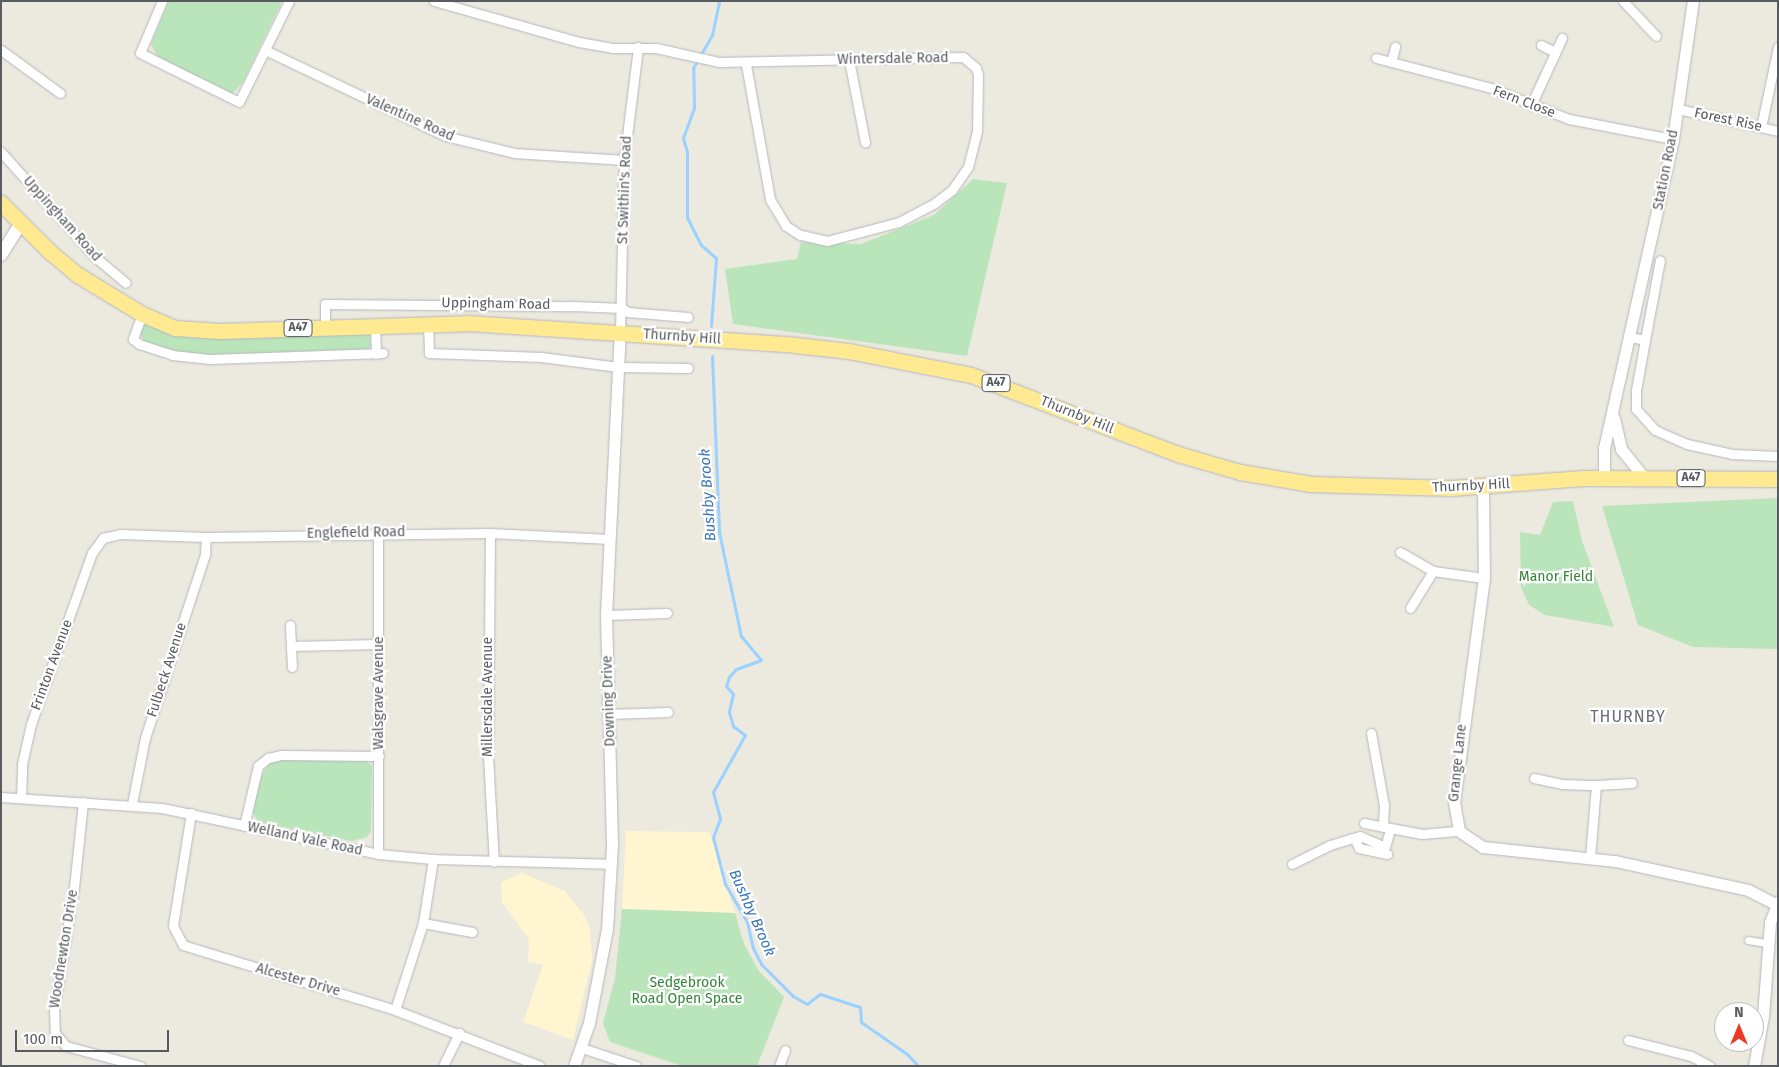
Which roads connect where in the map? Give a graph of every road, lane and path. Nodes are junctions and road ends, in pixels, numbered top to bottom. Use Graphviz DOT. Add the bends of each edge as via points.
graph roads {
  1 [pos="162,1"];
  2 [pos="290,1"];
  3 [pos="434,1"];
  4 [pos="1623,1"];
  5 [pos="1693,1"];
  6 [pos="1656,36"];
  7 [pos="1562,38"];
  8 [pos="1541,46"];
  9 [pos="1395,47"];
  10 [pos="638,48"];
  11 [pos="1778,48"];
  12 [pos="1,50"];
  13 [pos="265,50"];
  14 [pos="1555,52"];
  15 [pos="1376,58"];
  16 [pos="850,60"];
  17 [pos="1391,62"];
  18 [pos="746,64"];
  19 [pos="60,93"];
  20 [pos="1531,105"];
  21 [pos="1678,109"];
  22 [pos="1761,127"];
  23 [pos="1778,131"];
  24 [pos="1673,139"];
  25 [pos="865,142"];
  26 [pos="1,152"];
  27 [pos="624,160"];
  28 [pos="1,202"];
  29 [pos="21,224"];
  30 [pos="1,255"];
  31 [pos="1660,260"];
  32 [pos="126,283"];
  33 [pos="622,308"];
  34 [pos="142,314"];
  35 [pos="688,317"];
  36 [pos="428,323"];
  37 [pos="375,325"];
  38 [pos="325,327"];
  39 [pos="620,332"];
  40 [pos="1630,337"];
  41 [pos="1645,340"];
  42 [pos="618,367"];
  43 [pos="688,368"];
  44 [pos="1614,408"];
  45 [pos="1778,456"];
  46 [pos="1604,477"];
  47 [pos="1644,477"];
  48 [pos="1778,479"];
  49 [pos="1483,487"];
  50 [pos="378,532"];
  51 [pos="490,533"];
  52 [pos="206,537"];
  53 [pos="103,538"];
  54 [pos="610,539"];
  55 [pos="1400,552"];
  56 [pos="1433,571"];
  57 [pos="1484,578"];
  58 [pos="1410,608"];
  59 [pos="668,613"];
  60 [pos="606,615"];
  61 [pos="290,625"];
  62 [pos="379,644"];
  63 [pos="291,646"];
  64 [pos="292,667"];
  65 [pos="668,712"];
  66 [pos="609,714"];
  67 [pos="1371,733"];
  68 [pos="379,756"];
  69 [pos="1534,778"];
  70 [pos="1632,783"];
  71 [pos="1596,785"];
  72 [pos="1,798"];
  73 [pos="21,798"];
  74 [pos="83,802"];
  75 [pos="132,804"];
  76 [pos="191,813"];
  77 [pos="1364,823"];
  78 [pos="244,826"];
  79 [pos="1386,828"];
  80 [pos="1459,831"];
  81 [pos="1354,838"];
  82 [pos="378,854"];
  83 [pos="1386,854"];
  84 [pos="1590,858"];
  85 [pos="433,860"];
  86 [pos="494,862"];
  87 [pos="611,864"];
  88 [pos="1292,864"];
  89 [pos="1777,903"];
  90 [pos="423,923"];
  91 [pos="472,932"];
  92 [pos="1748,940"];
  93 [pos="1768,943"];
  94 [pos="395,1010"];
  95 [pos="459,1033"];
  96 [pos="1628,1040"];
  97 [pos="582,1048"];
  98 [pos="784,1050"];
  99 [pos="140,1066"];
  100 [pos="443,1066"];
  101 [pos="540,1066"];
  102 [pos="574,1066"];
  103 [pos="636,1066"];
  104 [pos="779,1066"];
  105 [pos="1710,1066"];
  106 [pos="1754,1066"];
  1 -- 13 [label="street" via="140,53 239,102"];
  2 -- 13 [label="street"];
  3 -- 10 [label="street, Wintersdale Road" via="579,42 613,48"];
  4 -- 6 [label="street"];
  5 -- 21 [label="street, Station Road"];
  7 -- 14 [label="street"];
  8 -- 14 [label="street"];
  9 -- 17 [label="street"];
  10 -- 18 [label="street, Wintersdale Road"];
  10 -- 27 [label="street, St Swithin's Road"];
  11 -- 22 [label="street"];
  12 -- 19 [label="street"];
  13 -- 27 [label="street, Valentine Road" via="445,136 514,153"];
  14 -- 20 [label="street"];
  15 -- 17 [label="street, Fern Close"];
  16 -- 18 [label="street, Wintersdale Road"];
  16 -- 18 [label="street, Wintersdale Road" via="963,57 976,68 978,75 977,130 968,167 952,190 935,203 899,222 827,240 800,235 786,226 770,199"];
  16 -- 25 [label="street"];
  17 -- 20 [label="street, Fern Close" via="1490,88"];
  20 -- 24 [label="street, Fern Close" via="1569,118"];
  21 -- 22 [label="street, Forest Rise"];
  21 -- 24 [label="street, Station Road"];
  22 -- 23 [label="street, Forest Rise"];
  24 -- 40 [label="street, Station Road"];
  26 -- 32 [label="street, Uppingham Road" via="94,257"];
  27 -- 33 [label="street, St Swithin's Road"];
  28 -- 29 [label="highway, Uppingham Road / A47"];
  29 -- 30 [label="main road"];
  29 -- 34 [label="highway, Uppingham Road / A47" via="78,275"];
  31 -- 41 [label="street"];
  33 -- 35 [label="street, Uppingham Road" via="628,312"];
  33 -- 38 [label="street, Uppingham Road" via="412,302 325,304"];
  33 -- 39 [label="street, St Swithin's Road"];
  34 -- 37 [label="street" via="134,339 144,346 172,355 210,359 379,354"];
  34 -- 38 [label="highway, Uppingham Road / A47" via="174,328 196,331"];
  36 -- 37 [label="highway, Thurnby Hill / A47"];
  36 -- 39 [label="highway, Thurnby Hill / A47" via="508,324"];
  36 -- 42 [label="street, Uppingham Road" via="429,353 541,357"];
  37 -- 38 [label="highway, Uppingham Road / A47"];
  39 -- 42 [label="street, Downing Drive"];
  39 -- 49 [label="highway, Thurnby Hill / A47" via="795,345 936,366 1002,385 1178,454 1270,478 1345,486"];
  40 -- 41 [label="street"];
  40 -- 44 [label="street, Station Road"];
  41 -- 45 [label="street" via="1636,409 1655,430 1686,444 1714,450"];
  42 -- 43 [label="street, Uppingham Road"];
  42 -- 54 [label="street, Downing Drive"];
  44 -- 46 [label="street, Station Road" via="1602,461"];
  44 -- 47 [label="street, Station Road" via="1618,445"];
  46 -- 47 [label="highway, Thurnby Hill / A47"];
  46 -- 49 [label="highway, Thurnby Hill / A47"];
  47 -- 48 [label="highway, Thurnby Hill / A47"];
  49 -- 57 [label="street, Grange Lane"];
  50 -- 51 [label="street, Englefield Road"];
  50 -- 52 [label="street, Englefield Road"];
  50 -- 62 [label="street, Walsgrave Avenue"];
  51 -- 54 [label="street, Englefield Road"];
  51 -- 86 [label="street, Millersdale Avenue" via="488,756"];
  52 -- 53 [label="street, Englefield Road" via="120,534"];
  52 -- 75 [label="street, Fulbeck Avenue" via="205,554 140,756"];
  53 -- 73 [label="street, Frinton Avenue" via="92,553 31,724 23,757"];
  54 -- 60 [label="street, Downing Drive"];
  55 -- 56 [label="street"];
  56 -- 57 [label="street"];
  56 -- 58 [label="street"];
  57 -- 80 [label="street, Grange Lane" via="1457,759 1454,814"];
  59 -- 60 [label="street"];
  60 -- 66 [label="street, Downing Drive"];
  61 -- 63 [label="street"];
  62 -- 63 [label="street"];
  62 -- 68 [label="street, Walsgrave Avenue"];
  63 -- 64 [label="street"];
  65 -- 66 [label="street"];
  66 -- 87 [label="street, Downing Drive"];
  67 -- 79 [label="street"];
  68 -- 78 [label="street" via="281,755 268,758 258,766"];
  68 -- 82 [label="street, Walsgrave Avenue"];
  69 -- 71 [label="street" via="1562,784"];
  70 -- 71 [label="street"];
  71 -- 84 [label="street"];
  72 -- 73 [label="street, Welland Vale Road"];
  73 -- 74 [label="street, Welland Vale Road"];
  74 -- 75 [label="street, Welland Vale Road"];
  74 -- 99 [label="street, Woodnewton Drive" via="74,888 54,1010 55,1033 66,1046"];
  75 -- 76 [label="street, Welland Vale Road"];
  76 -- 78 [label="street, Welland Vale Road"];
  76 -- 94 [label="street, Alcester Drive" via="173,926 183,945"];
  77 -- 79 [label="street"];
  78 -- 82 [label="street, Welland Vale Road"];
  79 -- 80 [label="street" via="1422,834"];
  79 -- 81 [label="street" via="1385,847 1360,836"];
  80 -- 84 [label="street" via="1474,844 1494,850"];
  81 -- 83 [label="street" via="1359,848"];
  81 -- 88 [label="street" via="1330,845"];
  82 -- 85 [label="street, Welland Vale Road"];
  84 -- 89 [label="street" via="1748,890"];
  85 -- 86 [label="street, Welland Vale Road"];
  85 -- 90 [label="street"];
  86 -- 87 [label="street, Welland Vale Road"];
  87 -- 97 [label="street, Downing Drive" via="603,958"];
  89 -- 93 [label="street" via="1770,922"];
  90 -- 91 [label="street"];
  90 -- 94 [label="street"];
  92 -- 93 [label="street"];
  93 -- 106 [label="street" via="1763,1016"];
  94 -- 95 [label="street, Alcester Drive"];
  95 -- 100 [label="street"];
  95 -- 101 [label="street, Alcester Drive"];
  96 -- 105 [label="street" via="1690,1056"];
  97 -- 102 [label="street, Downing Drive"];
  97 -- 103 [label="street"];
  98 -- 104 [label="street"];
}
